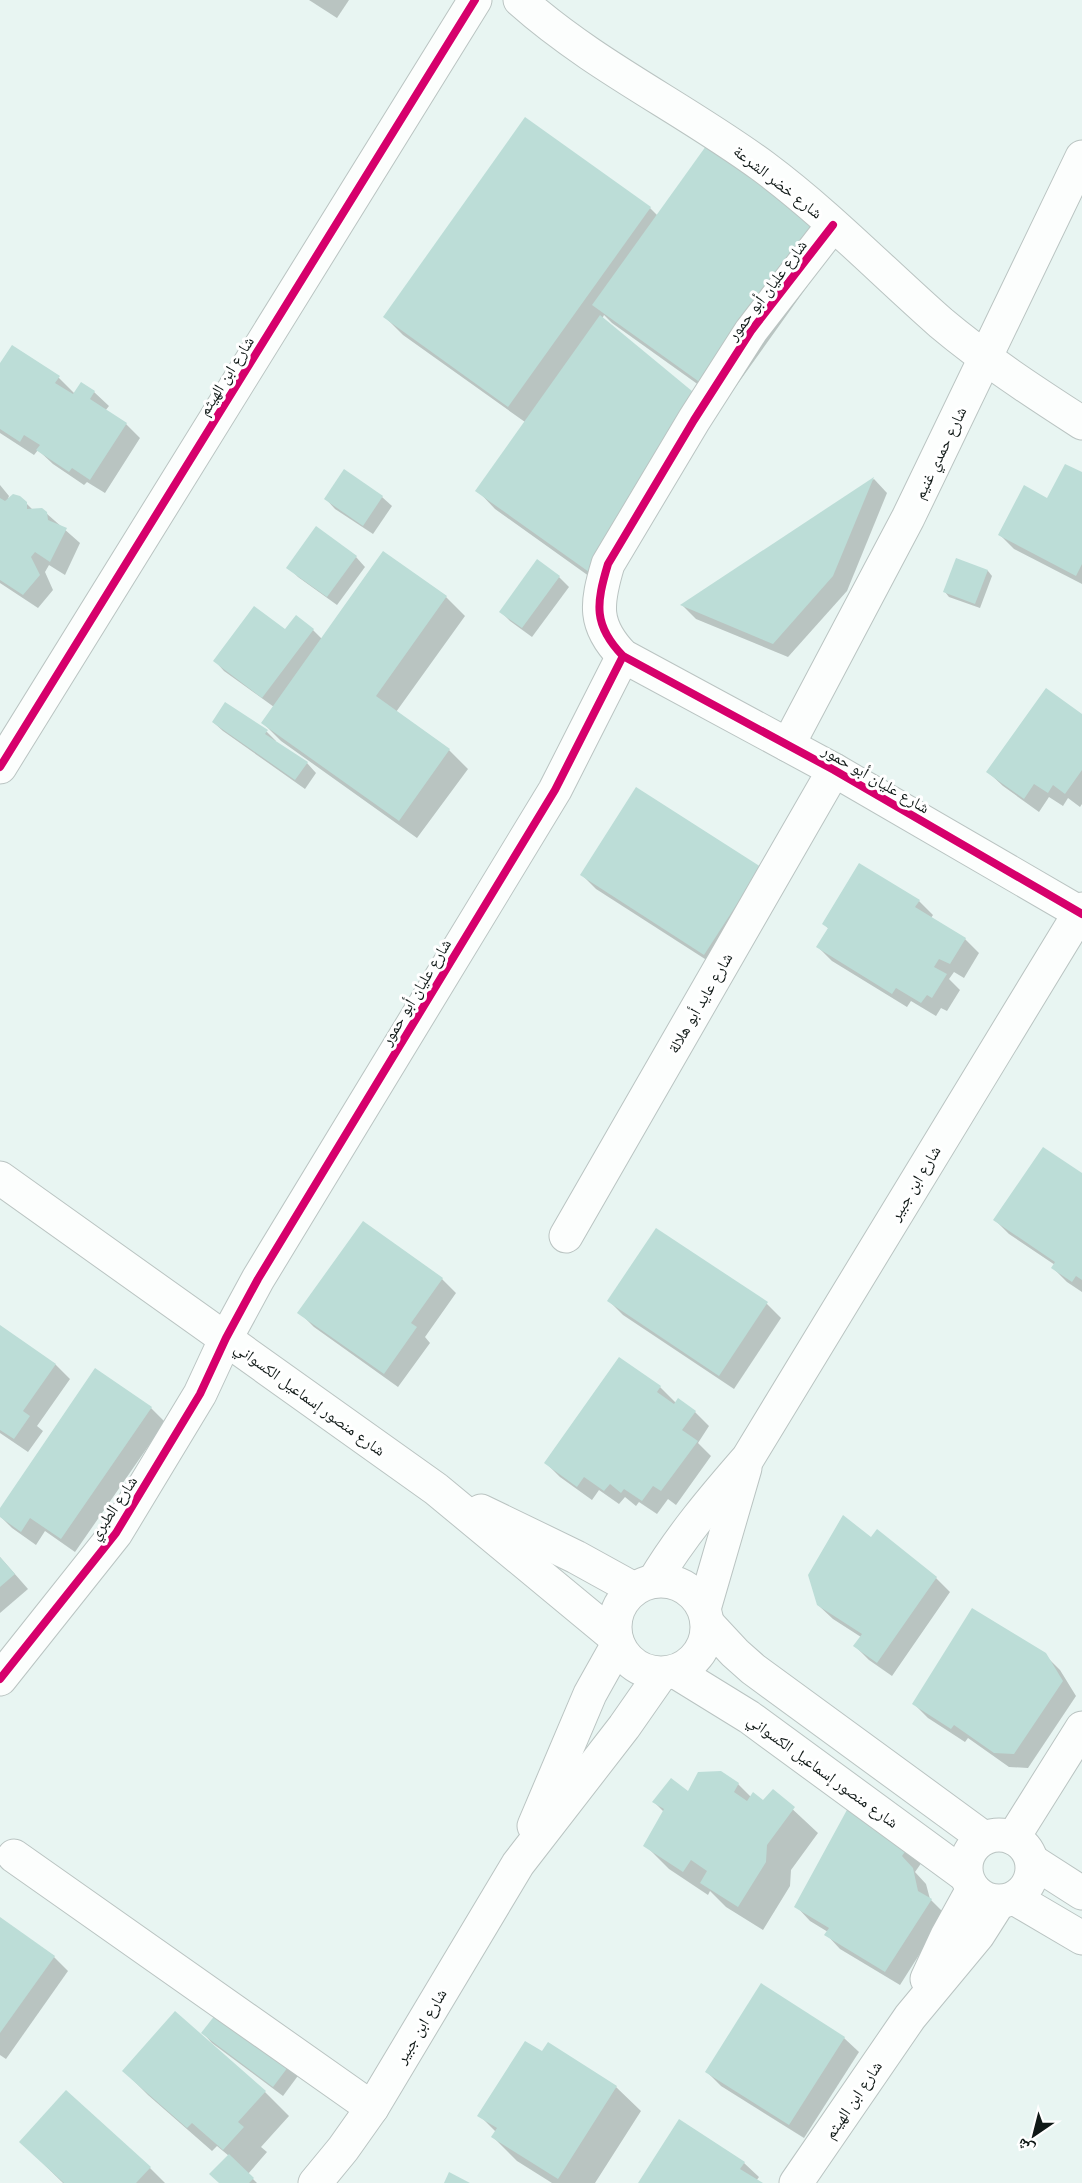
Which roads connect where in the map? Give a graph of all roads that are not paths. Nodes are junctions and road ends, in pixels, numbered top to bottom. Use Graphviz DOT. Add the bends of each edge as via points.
graph roads {
  1 [pos="475,0"];
  2 [pos="520,0"];
  3 [pos="1082,157"];
  4 [pos="833,225"];
  5 [pos="986,359"];
  6 [pos="1082,423"];
  7 [pos="623,656"];
  8 [pos="788,745"];
  9 [pos="0,767"];
  10 [pos="834,770"];
  11 [pos="1081,912"];
  12 [pos="0,1178"];
  13 [pos="0,1193"];
  14 [pos="38,1203"];
  15 [pos="567,1236"];
  16 [pos="226,1338"];
  17 [pos="748,1458"];
  18 [pos="436,1489"];
  19 [pos="644,1585"];
  20 [pos="706,1617"];
  21 [pos="617,1641"];
  22 [pos="669,1673"];
  23 [pos="0,1679"];
  24 [pos="1082,1728"];
  25 [pos="1010,1845"];
  26 [pos="14,1856"];
  27 [pos="518,1864"];
  28 [pos="988,1891"];
  29 [pos="1082,1893"];
  30 [pos="1082,1938"];
  31 [pos="372,2108"];
  32 [pos="315,2183"];
  33 [pos="796,2183"];
  1 -- 9 [label="street, شارع ابن الهيثم"];
  2 -- 4 [label="street, شارع خضر الشرعة" via="591,55 764,167"];
  3 -- 5 [label="street, شارع حمدي غنيم"];
  4 -- 5 [label="street, شارع خضر الشرعة"];
  4 -- 7 [label="street, شارع عليان أبو حمور" via="751,331 608,564 599,608 608,640"];
  5 -- 6 [label="street, شارع خضر الشرعة"];
  5 -- 8 [label="street, شارع حمدي غنيم" via="908,518"];
  7 -- 8 [label="street, شارع عليان أبو حمور"];
  7 -- 16 [label="street, شارع عليان أبو حمور" via="555,790"];
  8 -- 10 [label="street, شارع عليان أبو حمور"];
  10 -- 11 [label="street, شارع عليان أبو حمور"];
  10 -- 15 [label="street, شارع عايد أبو هلالة"];
  11 -- 17 [label="street, شارع ابن جبير"];
  12 -- 14 [label="street, شارع منصور إسماعيل الكسواني"];
  13 -- 14 [label="street, شارع منصور إسماعيل الكسواني"];
  14 -- 16 [label="street, شارع منصور إسماعيل الكسواني"];
  16 -- 18 [label="street, شارع منصور إسماعيل الكسواني"];
  16 -- 23 [label="street, شارع الطبري" via="200,1394 116,1533"];
  17 -- 19 [label="street, شارع ابن جبير"];
  17 -- 20 [label="street, شارع ابن جبير"];
  18 -- 19 [label="street, شارع منصور إسماعيل الكسواني" via="576,1557"];
  18 -- 21 [label="street, شارع منصور إسماعيل الكسواني"];
  19 -- 20 [label="street" via="669,1582 683,1586 696,1596"];
  19 -- 21 [label="street" via="624,1599 618,1611 614,1625"];
  20 -- 22 [label="street" via="707,1639 700,1653 690,1664"];
  20 -- 25 [label="street" via="753,1669"];
  21 -- 22 [label="street" via="635,1666 647,1672"];
  21 -- 27 [label="street, شارع ابن جبير" via="590,1694"];
  22 -- 27 [label="street, شارع ابن جبير"];
  22 -- 28 [label="street, شارع منصور إسماعيل الكسواني" via="749,1717"];
  24 -- 25 [label="street"];
  25 -- 28 [label="street" via="1032,1875 1025,1889"];
  25 -- 28 [label="street" via="972,1847 966,1861"];
  25 -- 29 [label="street"];
  26 -- 31 [label="street"];
  27 -- 31 [label="street, شارع ابن جبير"];
  28 -- 30 [label="street, شارع منصور إسماعيل الكسواني"];
  28 -- 33 [label="street, شارع ابن الهيثم" via="947,1936 910,2017"];
  31 -- 32 [label="street, شارع ابن جبير"];
}
